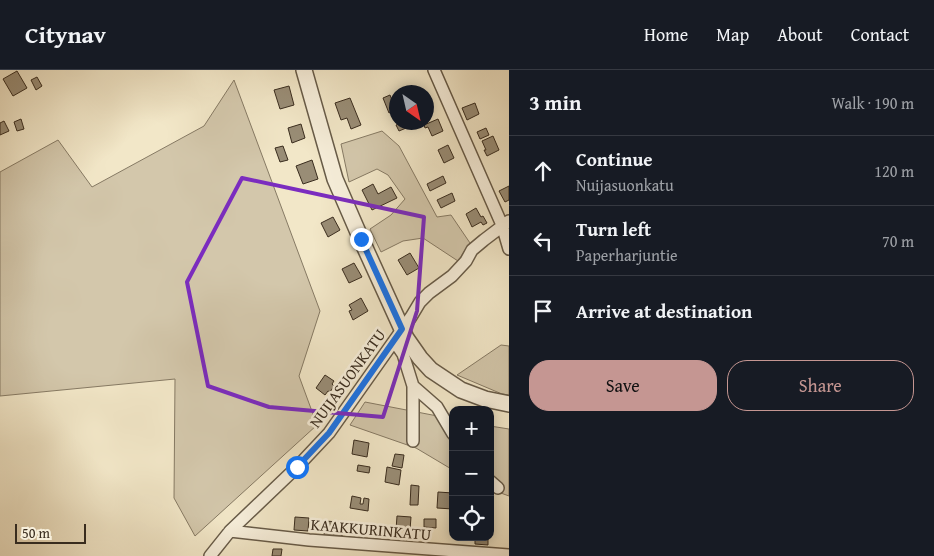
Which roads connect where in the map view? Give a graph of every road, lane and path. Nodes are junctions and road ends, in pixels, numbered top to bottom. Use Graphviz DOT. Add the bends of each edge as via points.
graph roads {
  1 [pos="304,70"];
  2 [pos="434,70"];
  3 [pos="505,223"];
  4 [pos="509,249"];
  5 [pos="398,335"];
  6 [pos="413,386"];
  7 [pos="509,404"];
  8 [pos="449,427"];
  9 [pos="413,442"];
  10 [pos="230,531"];
  11 [pos="509,555"];
  12 [pos="210,556"];
  1 -- 5 [label="street" via="335,179"];
  2 -- 3 [label="street"];
  3 -- 4 [label="street"];
  3 -- 5 [label="street, NUIJASUONKATU" via="472,250 452,276 420,302"];
  5 -- 6 [label="street"];
  5 -- 7 [label="street" via="406,338 431,370 461,390"];
  5 -- 10 [label="street, NUIJASUONKATU" via="329,433"];
  6 -- 8 [label="street" via="437,407"];
  6 -- 9 [label="street"];
  10 -- 11 [label="street, KAAKKURINKATU"];
  10 -- 12 [label="street, NUIJASUONKATU"];
}
